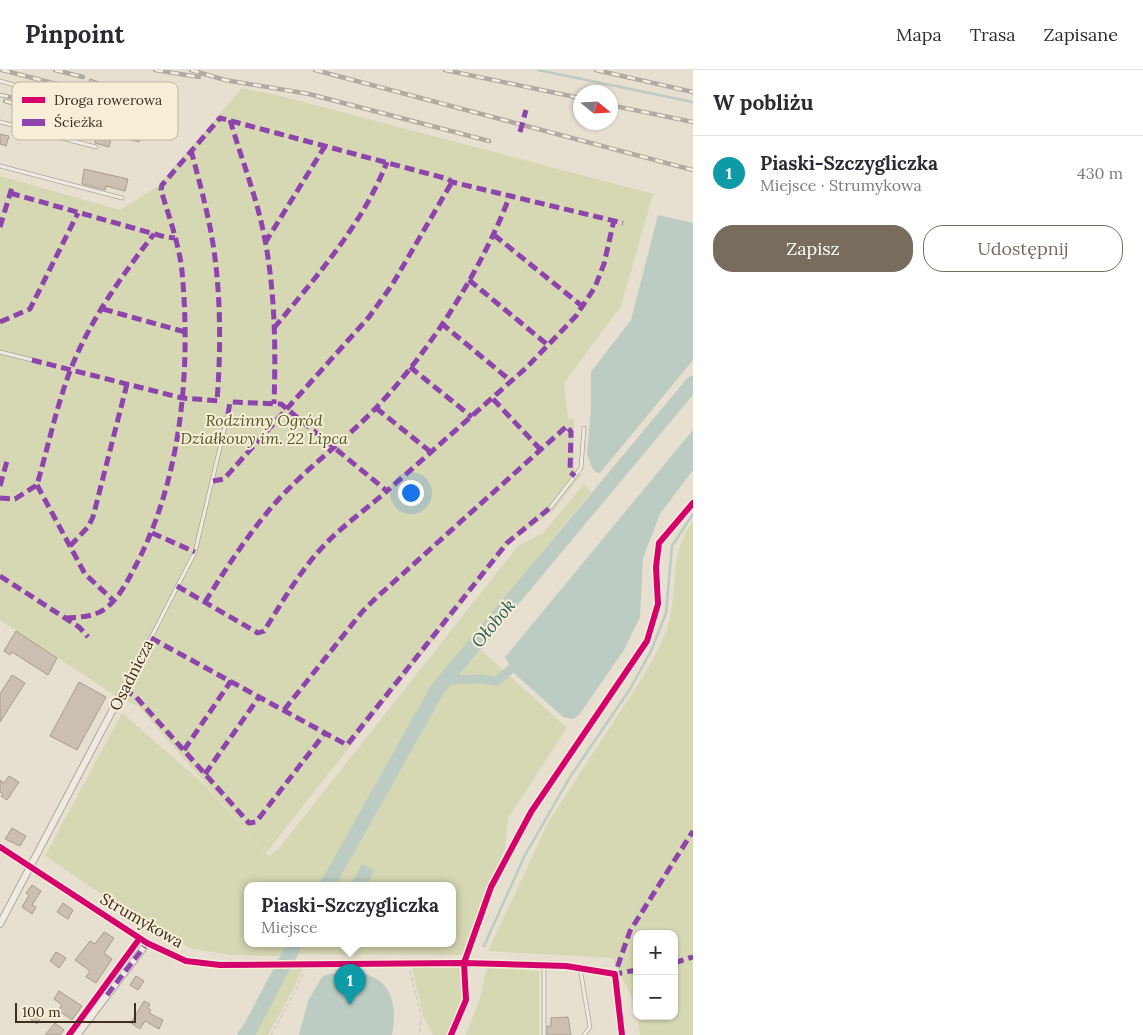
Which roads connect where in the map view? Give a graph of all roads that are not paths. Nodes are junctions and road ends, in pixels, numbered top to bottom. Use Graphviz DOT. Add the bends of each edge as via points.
graph roads {
  1 [pos="69,140"];
  2 [pos="96,147"];
  3 [pos="0,166"];
  4 [pos="122,198"];
  5 [pos="0,352"];
  6 [pos="32,360"];
  7 [pos="228,414"];
  8 [pos="584,428"];
  9 [pos="551,507"];
  10 [pos="119,698"];
  11 [pos="0,847"];
  12 [pos="31,868"];
  13 [pos="0,924"];
  14 [pos="147,943"];
  15 [pos="544,965"];
  16 [pos="580,968"];
  17 [pos="76,1035"];
  18 [pos="544,1035"];
  19 [pos="584,1035"];
  20 [pos="622,1035"];
  1 -- 2 [label="lane"];
  3 -- 4 [label="lane"];
  5 -- 6 [label="lane"];
  7 -- 10 [label="lane, Osadnicza" via="195,552"];
  8 -- 9 [label="lane" via="581,468"];
  10 -- 12 [label="street, Osadnicza"];
  11 -- 12 [label="street, Strumykowa"];
  12 -- 13 [label="street, Osadnicza"];
  12 -- 14 [label="street, Strumykowa"];
  14 -- 15 [label="street, Strumykowa" via="173,956 203,964"];
  14 -- 17 [label="street"];
  15 -- 16 [label="street, Strumykowa"];
  15 -- 18 [label="lane"];
  16 -- 19 [label="lane" via="590,1027"];
  16 -- 20 [label="street, Strumykowa" via="615,974"];
}
